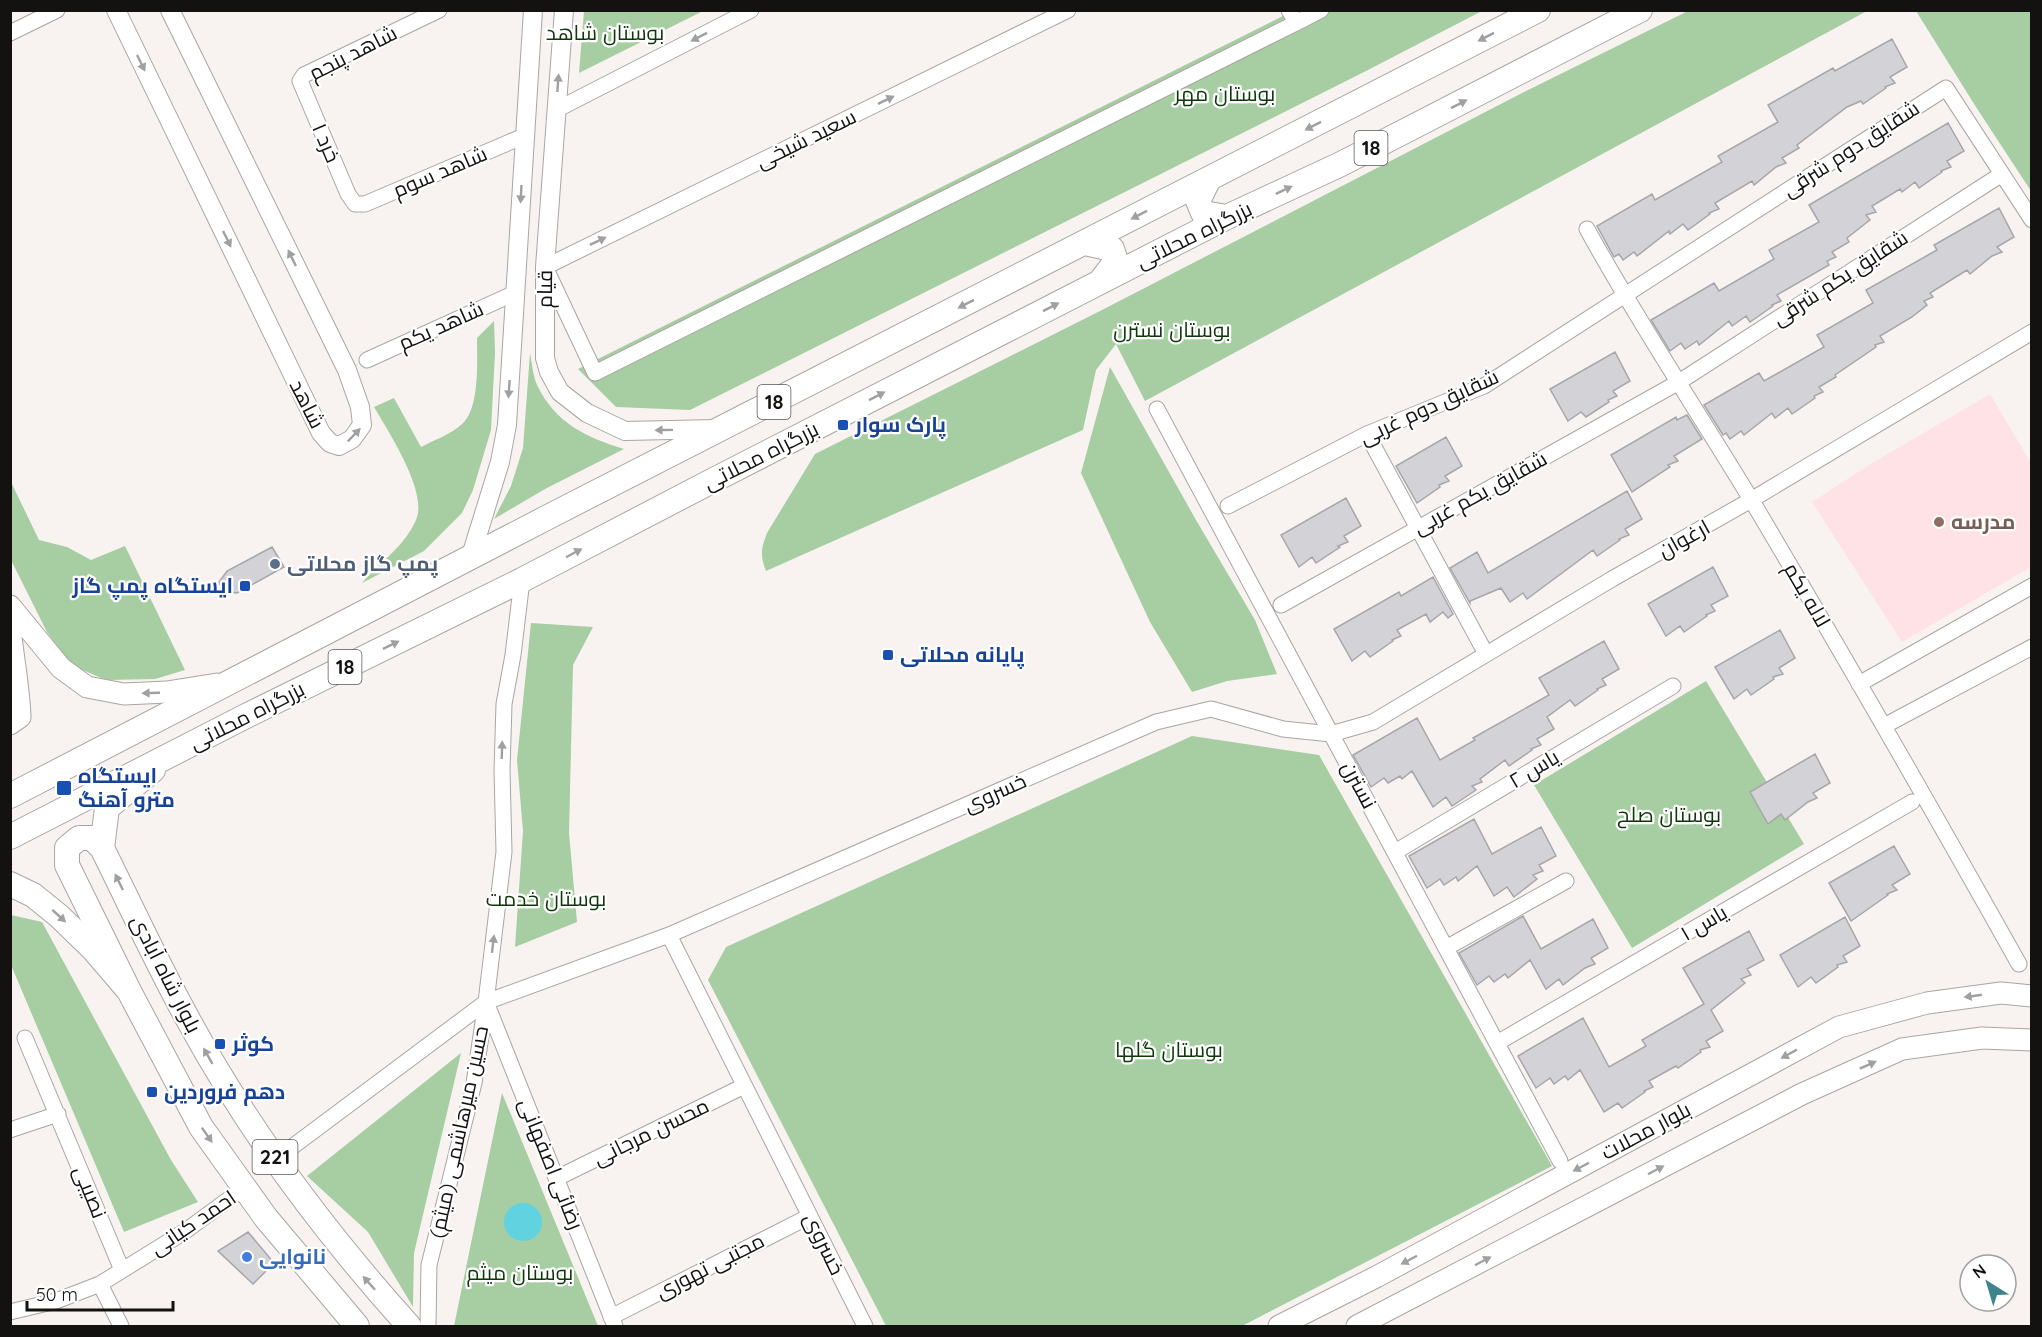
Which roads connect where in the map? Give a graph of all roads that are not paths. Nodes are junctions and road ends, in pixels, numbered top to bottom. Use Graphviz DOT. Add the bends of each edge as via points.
graph roads {
  1 [pos="57,10"];
  2 [pos="116,10"];
  3 [pos="170,10"];
  4 [pos="439,10"];
  5 [pos="533,10"];
  6 [pos="564,10"];
  7 [pos="751,10"];
  8 [pos="1068,10"];
  9 [pos="1322,10"];
  10 [pos="1538,10"];
  11 [pos="1640,10"];
  12 [pos="1293,17"];
  13 [pos="10,33"];
  14 [pos="300,81"];
  15 [pos="556,110"];
  16 [pos="524,136"];
  17 [pos="2002,174"];
  18 [pos="1209,179"];
  19 [pos="355,204"];
  20 [pos="1227,217"];
  21 [pos="2031,220"];
  22 [pos="1587,229"];
  23 [pos="1085,243"];
  24 [pos="545,267"];
  25 [pos="1100,282"];
  26 [pos="515,293"];
  27 [pos="1624,296"];
  28 [pos="514,315"];
  29 [pos="545,318"];
  30 [pos="2031,332"];
  31 [pos="366,360"];
  32 [pos="1679,382"];
  33 [pos="1157,410"];
  34 [pos="722,429"];
  35 [pos="1367,434"];
  36 [pos="1751,500"];
  37 [pos="1228,506"];
  38 [pos="1418,528"];
  39 [pos="470,559"];
  40 [pos="522,580"];
  41 [pos="2031,586"];
  42 [pos="1281,605"];
  43 [pos="10,606"];
  44 [pos="10,628"];
  45 [pos="2031,647"];
  46 [pos="1486,654"];
  47 [pos="230,682"];
  48 [pos="1859,684"];
  49 [pos="1673,686"];
  50 [pos="10,724"];
  51 [pos="1884,726"];
  52 [pos="1331,734"];
  53 [pos="170,755"];
  54 [pos="10,796"];
  55 [pos="1912,802"];
  56 [pos="10,837"];
  57 [pos="102,848"];
  58 [pos="1395,852"];
  59 [pos="1566,881"];
  60 [pos="10,884"];
  61 [pos="669,936"];
  62 [pos="1446,948"];
  63 [pos="2019,964"];
  64 [pos="129,991"];
  65 [pos="2031,996"];
  66 [pos="486,1002"];
  67 [pos="25,1038"];
  68 [pos="2031,1040"];
  69 [pos="1497,1043"];
  70 [pos="744,1086"];
  71 [pos="57,1114"];
  72 [pos="10,1130"];
  73 [pos="276,1159"];
  74 [pos="1560,1161"];
  75 [pos="557,1178"];
  76 [pos="244,1188"];
  77 [pos="810,1216"];
  78 [pos="122,1270"];
  79 [pos="100,1284"];
  80 [pos="10,1312"];
  81 [pos="613,1322"];
  82 [pos="121,1326"];
  83 [pos="357,1326"];
  84 [pos="409,1326"];
  85 [pos="428,1326"];
  86 [pos="865,1326"];
  87 [pos="1279,1326"];
  88 [pos="1357,1326"];
  1 -- 13 [label="street"];
  2 -- 3 [label="street, شاهد, one-way" via="321,433 339,446 352,439 362,425 347,370"];
  4 -- 14 [label="street, شاهد پنجم" via="304,75"];
  5 -- 16 [label="street, قیام"];
  15 -- 6 [label="street, قیام, one-way"];
  7 -- 15 [label="street, one-way"];
  24 -- 8 [label="street, سعید شیخی, one-way"];
  9 -- 12 [label="street"];
  10 -- 18 [label="main road, بزرگراه محلاتی / 18, one-way"];
  20 -- 11 [label="main road, بزرگراه محلاتی / 18, one-way" via="1341,164"];
  12 -- 24 [label="street" via="595,373"];
  14 -- 19 [label="street, خرد ۱"];
  15 -- 24 [label="street, قیام"];
  16 -- 19 [label="street, شاهد سوم" via="365,204"];
  16 -- 26 [label="street, قیام, one-way"];
  17 -- 21 [label="street, شقایق دوم شرقی"];
  17 -- 27 [label="street, شقایق دوم شرقی" via="1946,88"];
  17 -- 32 [label="street, شقایق یکم شرقی"];
  18 -- 20 [label="main road" via="1198,201 1203,213"];
  18 -- 23 [label="main road, بزرگراه محلاتی / 18, one-way"];
  20 -- 25 [label="main road, بزرگراه محلاتی / 18"];
  22 -- 27 [label="street, لاله یکم"];
  23 -- 25 [label="main road" via="1112,249 1116,261"];
  23 -- 34 [label="main road, بزرگراه محلاتی / 18, one-way"];
  24 -- 29 [label="street, قیام"];
  40 -- 25 [label="main road, بزرگراه محلاتی / 18, one-way"];
  26 -- 28 [label="street, قیام"];
  26 -- 31 [label="street, شاهد یکم"];
  27 -- 32 [label="street, لاله یکم"];
  27 -- 35 [label="street, شقایق دوم غربی" via="1484,386"];
  28 -- 29 [label="street" via="530,323"];
  28 -- 39 [label="street, قیام, one-way" via="507,425 500,462"];
  34 -- 29 [label="street, قیام, one-way" via="625,431 587,413 560,392 549,372"];
  30 -- 36 [label="street, ارغوان"];
  32 -- 36 [label="street, لاله یکم"];
  32 -- 38 [label="street, شقایق یکم غربی"];
  33 -- 52 [label="street, نسترن"];
  34 -- 39 [label="main road, بزرگراه محلاتی / 18"];
  35 -- 37 [label="street, شقایق دوم غربی"];
  35 -- 38 [label="street"];
  36 -- 46 [label="street, ارغوان"];
  36 -- 48 [label="street, لاله یکم"];
  38 -- 42 [label="street, شقایق یکم غربی"];
  38 -- 46 [label="street"];
  39 -- 47 [label="main road, بزرگراه محلاتی / 18"];
  53 -- 40 [label="main road, بزرگراه محلاتی / 18, one-way"];
  66 -- 40 [label="street, حسین میرهاشمی (میثم), one-way" via="504,852 504,704"];
  41 -- 48 [label="street"];
  47 -- 43 [label="main road, one-way" via="124,694 87,687 61,668"];
  44 -- 50 [label="main road" via="20,717"];
  45 -- 51 [label="street"];
  46 -- 52 [label="street, ارغوان" via="1373,722"];
  47 -- 54 [label="main road, بزرگراه محلاتی / 18"];
  48 -- 51 [label="street, لاله یکم"];
  49 -- 58 [label="street, یاس ۲"];
  51 -- 63 [label="street, لاله یکم"];
  52 -- 58 [label="street, نسترن"];
  52 -- 61 [label="street, خسروی" via="1283,729 1211,709 1156,722"];
  53 -- 56 [label="main road, بزرگراه محلاتی / 18"];
  53 -- 57 [label="main road" via="107,808"];
  55 -- 69 [label="street, یاس ۱"];
  57 -- 64 [label="main road, 221" via="92,838 79,838 67,848 67,865"];
  73 -- 57 [label="main road, بلوار شاه آبادی / 221, one-way" via="189,1022"];
  58 -- 62 [label="street, نسترن"];
  59 -- 62 [label="street"];
  60 -- 64 [label="main road, بلوار شاه آبادی / 221, one-way" via="33,895 59,916"];
  61 -- 66 [label="street, خسروی"];
  61 -- 70 [label="street, خسروی"];
  62 -- 69 [label="street, نسترن"];
  64 -- 76 [label="main road, بلوار شاه آبادی / 221, one-way" via="201,1127"];
  65 -- 87 [label="main road, بلوار محلات, one-way" via="2001,993 1927,1003 1839,1027 1376,1278"];
  66 -- 73 [label="street, خسروی"];
  66 -- 75 [label="street, رضائی اصفهانی"];
  66 -- 85 [label="street, حسین میرهاشمی (میثم)" via="474,1083 429,1265"];
  67 -- 71 [label="street, نصیبی"];
  88 -- 68 [label="main road, بلوار محلات, one-way" via="1802,1094 1902,1049 1982,1038"];
  69 -- 74 [label="street, نسترن"];
  70 -- 75 [label="street, محسن مرجانی"];
  70 -- 77 [label="street, خسروی"];
  71 -- 72 [label="street"];
  71 -- 78 [label="street, نصیبی"];
  84 -- 73 [label="main road, بلوار شاه آبادی / 221, one-way" via="361,1274"];
  75 -- 81 [label="street, رضائی اصفهانی"];
  76 -- 78 [label="street, احمد کیانی" via="184,1232"];
  76 -- 83 [label="main road, بلوار شاه آبادی / 221"];
  77 -- 81 [label="street, مجتبی تهوری"];
  77 -- 86 [label="street, خسروی"];
  78 -- 79 [label="street, احمد کیانی"];
  79 -- 80 [label="street, احمد کیانی" via="56,1301"];
  79 -- 82 [label="street"];
}
